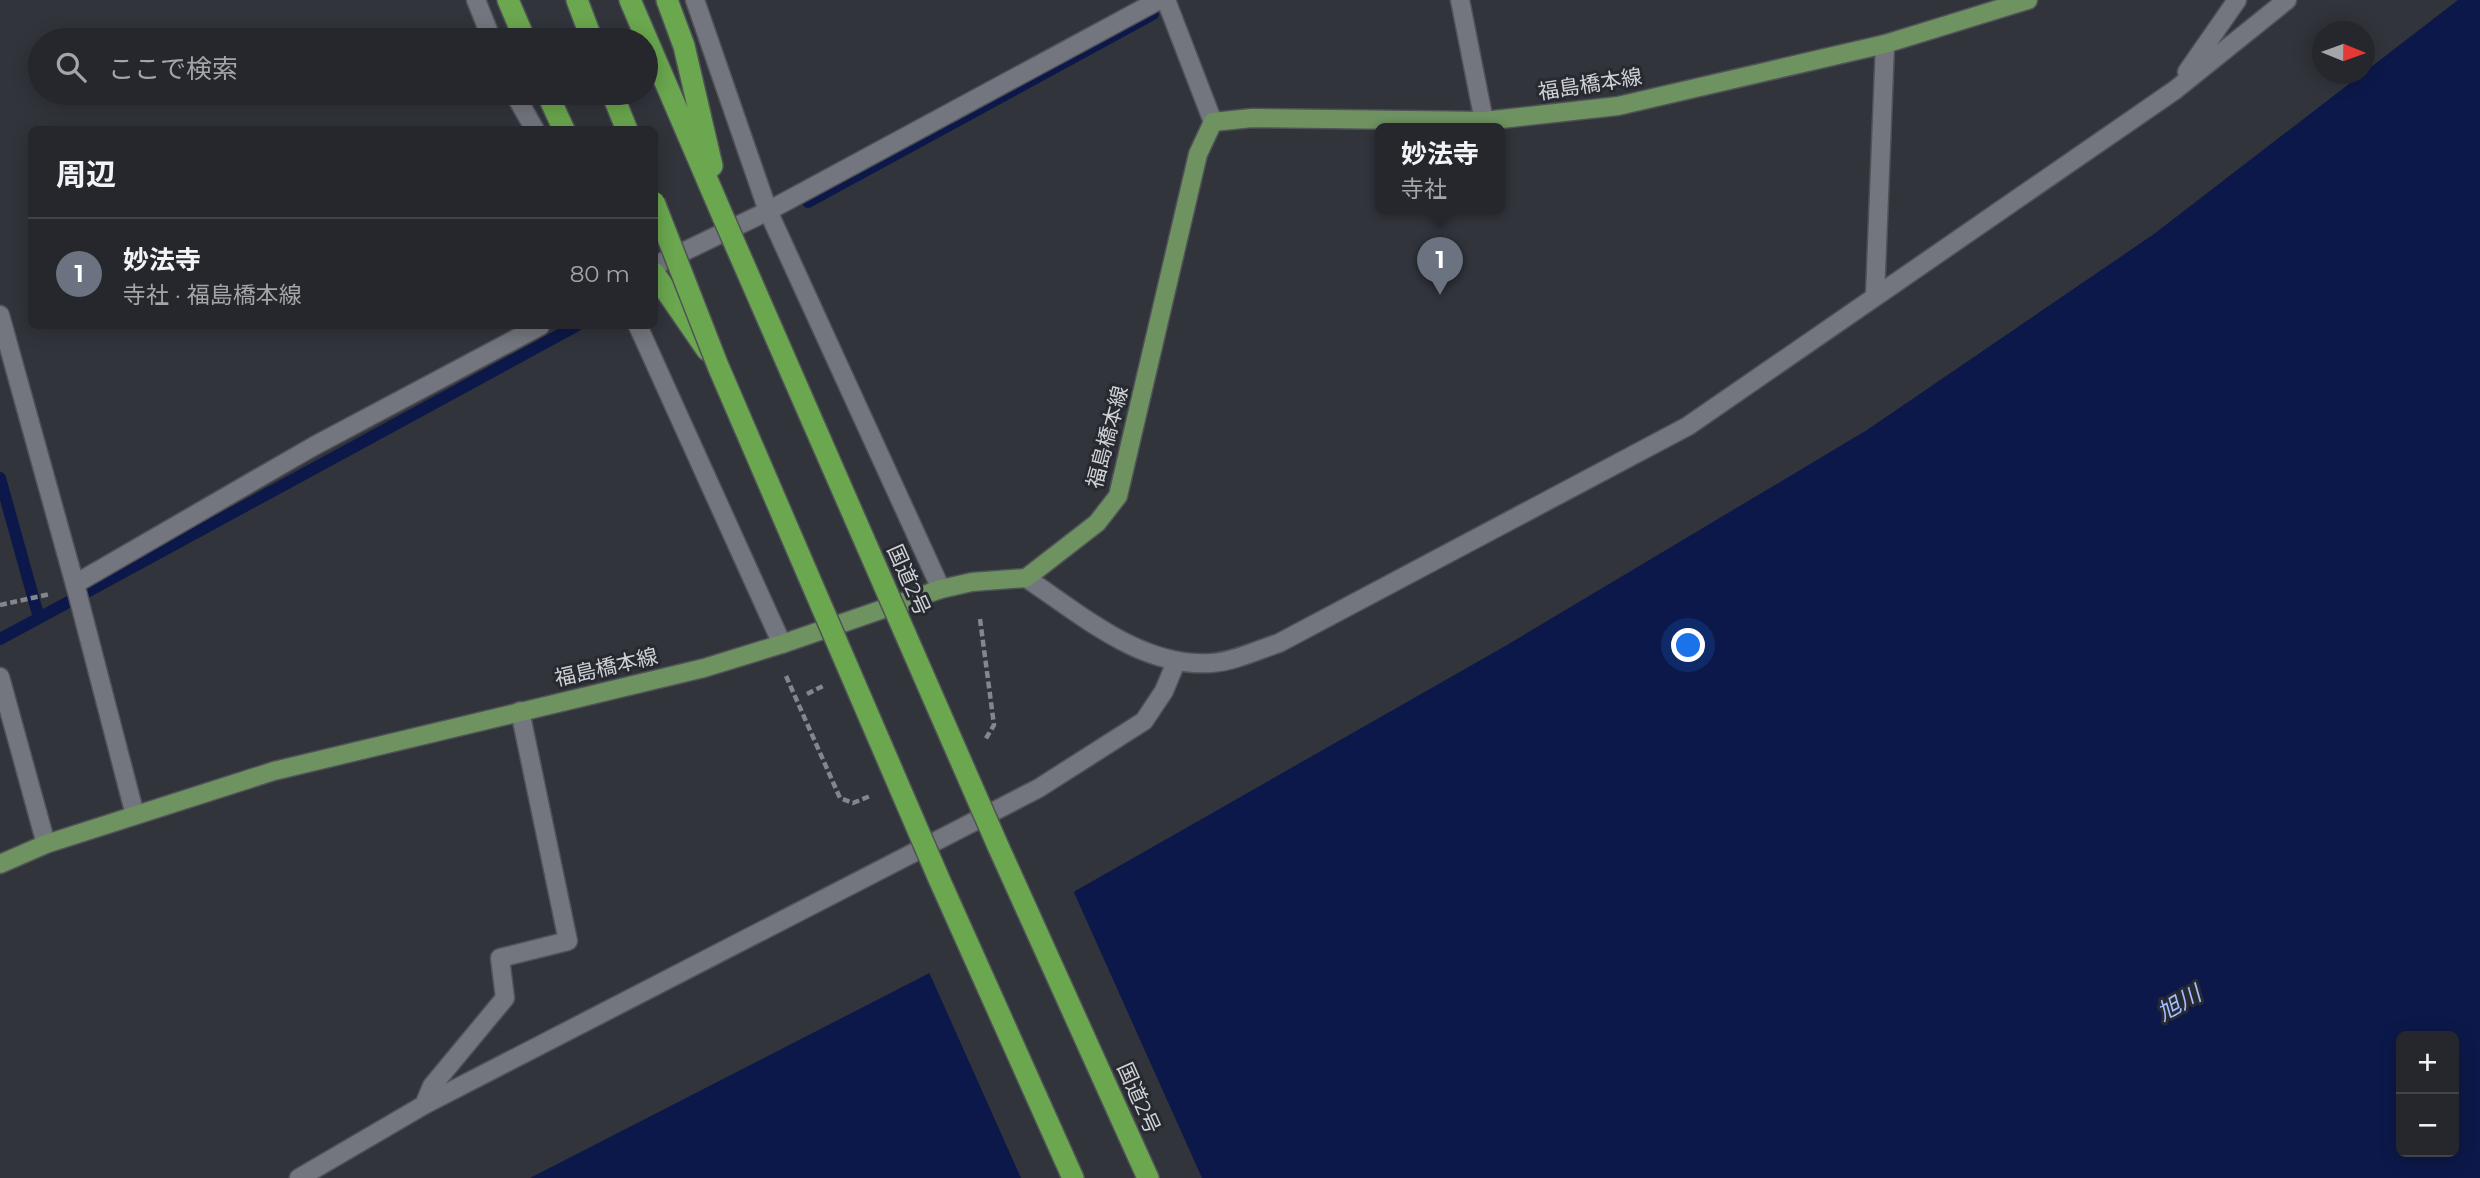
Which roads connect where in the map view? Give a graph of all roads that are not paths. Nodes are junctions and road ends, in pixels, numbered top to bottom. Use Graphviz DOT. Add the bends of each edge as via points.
graph roads {
  1 [pos="476,0"];
  2 [pos="508,0"];
  3 [pos="577,0"];
  4 [pos="630,0"];
  5 [pos="667,0"];
  6 [pos="695,0"];
  7 [pos="1158,0"];
  8 [pos="1166,0"];
  9 [pos="1460,0"];
  10 [pos="2237,0"];
  11 [pos="2287,0"];
  12 [pos="2016,2"];
  13 [pos="487,28"];
  14 [pos="520,28"];
  15 [pos="588,28"];
  16 [pos="642,28"];
  17 [pos="1885,44"];
  18 [pos="658,65"];
  19 [pos="2175,90"];
  20 [pos="520,105"];
  21 [pos="553,105"];
  22 [pos="617,105"];
  23 [pos="1484,121"];
  24 [pos="1213,122"];
  25 [pos="532,126"];
  26 [pos="562,126"];
  27 [pos="624,126"];
  28 [pos="768,211"];
  29 [pos="658,212"];
  30 [pos="724,219"];
  31 [pos="658,264"];
  32 [pos="658,279"];
  33 [pos="1875,296"];
  34 [pos="0,315"];
  35 [pos="534,329"];
  36 [pos="639,329"];
  37 [pos="718,366"];
  38 [pos="1026,578"];
  39 [pos="941,589"];
  40 [pos="77,593"];
  41 [pos="782,644"];
  42 [pos="1175,662"];
  43 [pos="0,677"];
  44 [pos="520,711"];
  45 [pos="135,815"];
  46 [pos="46,844"];
  47 [pos="0,864"];
  48 [pos="424,1105"];
  49 [pos="299,1178"];
  50 [pos="1073,1178"];
  51 [pos="1147,1178"];
  1 -- 13 [label="street"];
  2 -- 14 [label="highway"];
  3 -- 15 [label="highway"];
  4 -- 16 [label="highway, 国道2号"];
  5 -- 30 [label="highway" via="684,46"];
  6 -- 28 [label="street"];
  7 -- 28 [label="street"];
  8 -- 24 [label="street"];
  9 -- 23 [label="street"];
  10 -- 19 [label="street"];
  11 -- 19 [label="street"];
  12 -- 17 [label="main road, 福島橋本線"];
  17 -- 23 [label="main road, 福島橋本線" via="1618,106"];
  17 -- 33 [label="street"];
  18 -- 30 [label="highway, 国道2号"];
  19 -- 33 [label="street"];
  20 -- 25 [label="street"];
  21 -- 26 [label="highway"];
  22 -- 27 [label="highway"];
  23 -- 24 [label="main road, 福島橋本線" via="1252,118"];
  24 -- 38 [label="main road, 福島橋本線" via="1198,154 1118,496 1097,523"];
  28 -- 31 [label="street"];
  28 -- 39 [label="street"];
  29 -- 37 [label="highway, bridge"];
  30 -- 51 [label="highway, 国道2号, bridge"];
  32 -- 37 [label="highway, bridge"];
  33 -- 42 [label="street" via="1688,426 1279,643 1213,663"];
  34 -- 40 [label="street"];
  35 -- 40 [label="street" via="314,446"];
  36 -- 41 [label="street"];
  37 -- 50 [label="highway, bridge"];
  38 -- 39 [label="main road, 福島橋本線"];
  38 -- 42 [label="street" via="1126,643"];
  39 -- 41 [label="main road, 福島橋本線"];
  40 -- 45 [label="street"];
  41 -- 44 [label="main road, 福島橋本線" via="704,668"];
  42 -- 48 [label="street" via="1164,691 1144,721 1040,788"];
  43 -- 46 [label="street"];
  44 -- 45 [label="main road, 福島橋本線" via="274,771"];
  44 -- 48 [label="street" via="568,941 500,958 505,998 432,1086"];
  45 -- 46 [label="main road, 福島橋本線"];
  46 -- 47 [label="main road, 福島橋本線"];
  48 -- 49 [label="street"];
}
